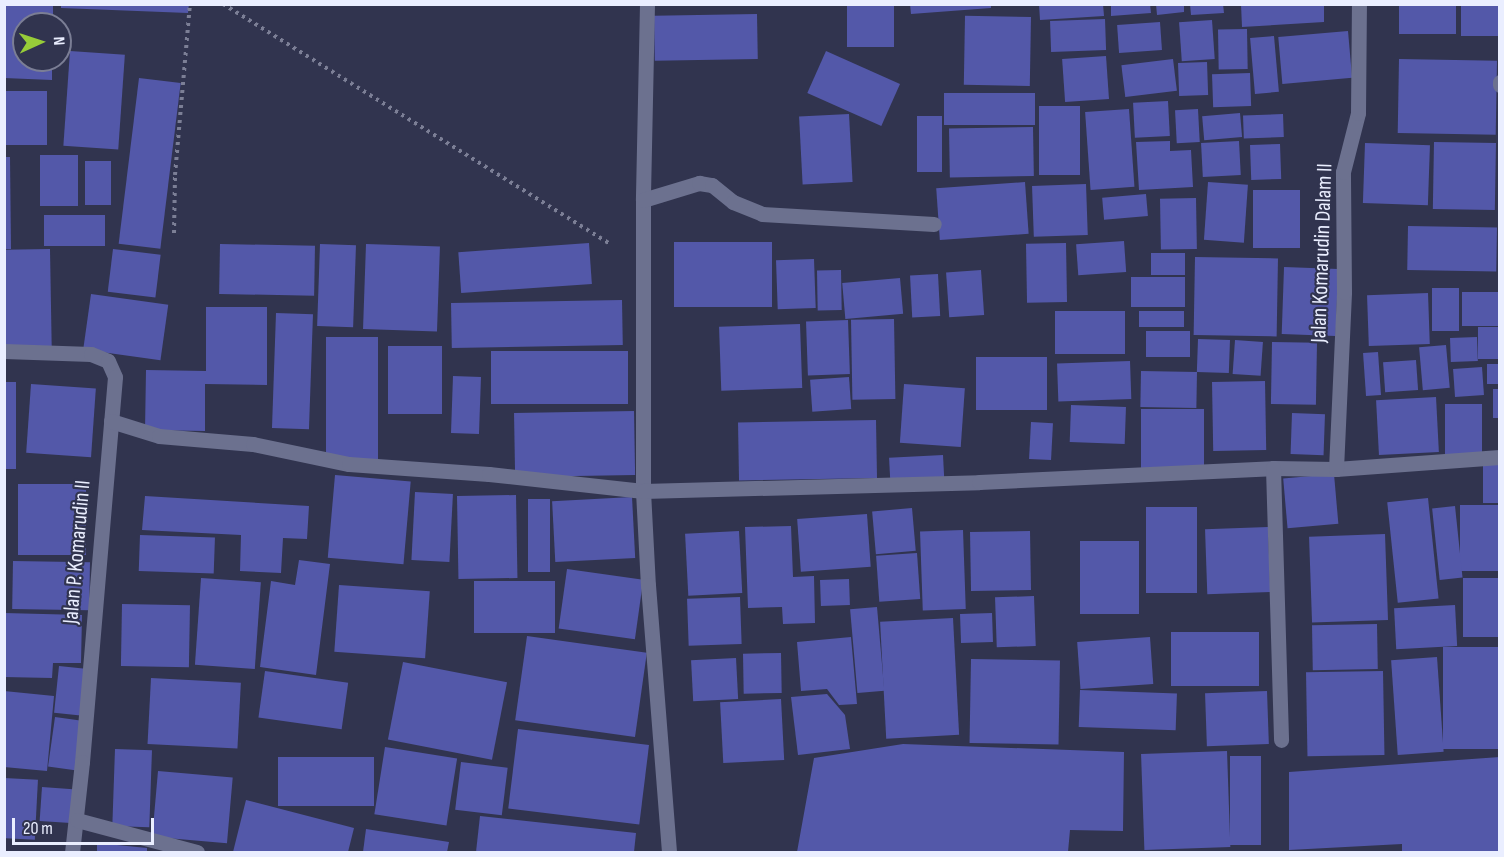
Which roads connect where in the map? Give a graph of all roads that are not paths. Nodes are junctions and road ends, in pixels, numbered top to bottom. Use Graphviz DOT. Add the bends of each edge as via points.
graph roads {
  1 [pos="647,4"];
  2 [pos="1359,4"];
  3 [pos="643,200"];
  4 [pos="934,224"];
  5 [pos="4,351"];
  6 [pos="111,421"];
  7 [pos="1500,457"];
  8 [pos="1273,468"];
  9 [pos="1336,469"];
  10 [pos="644,491"];
  11 [pos="1281,740"];
  12 [pos="77,820"];
  13 [pos="72,852"];
  14 [pos="197,852"];
  15 [pos="669,852"];
  1 -- 3 [label="street"];
  2 -- 9 [label="street, Jalan Komarudin Dalam II" via="1358,113 1343,172 1344,292"];
  3 -- 4 [label="street" via="699,183 712,185 733,202 762,214"];
  3 -- 10 [label="street"];
  5 -- 6 [label="street, Jalan P. Komarudin II" via="91,354 108,361 115,377"];
  6 -- 10 [label="street" via="159,436 253,444 349,464"];
  6 -- 12 [label="street, Jalan P. Komarudin II"];
  7 -- 9 [label="street"];
  8 -- 9 [label="street"];
  8 -- 10 [label="street" via="979,482"];
  8 -- 11 [label="street"];
  10 -- 15 [label="street"];
  12 -- 13 [label="street, Jalan P. Komarudin II"];
  12 -- 14 [label="street"];
}
